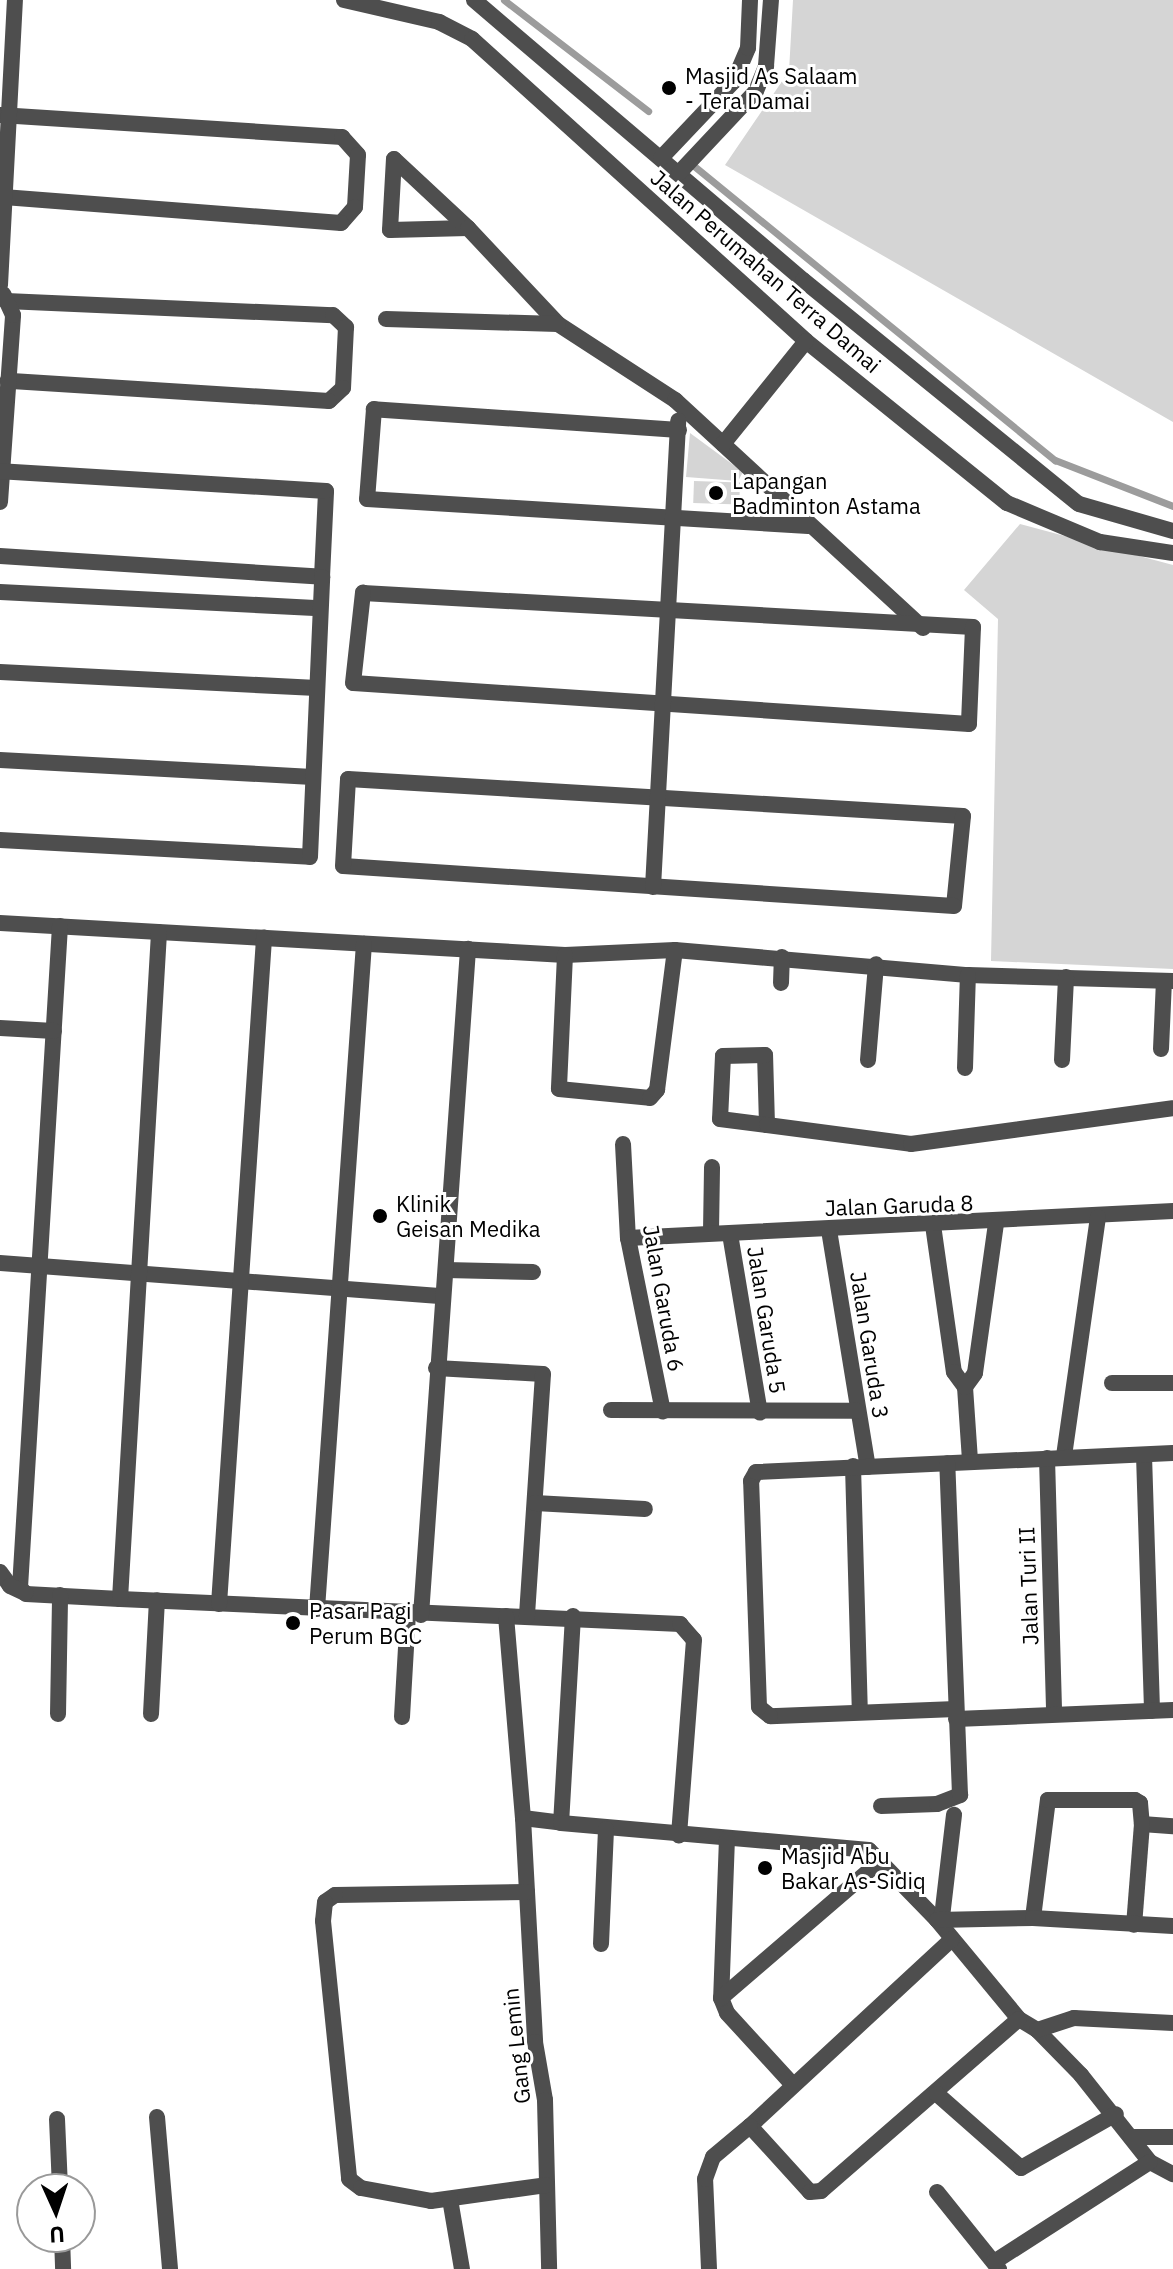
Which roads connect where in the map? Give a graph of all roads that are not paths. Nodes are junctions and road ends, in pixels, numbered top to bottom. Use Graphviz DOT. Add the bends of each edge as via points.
graph roads {
  1 [pos="15,0"];
  2 [pos="344,0"];
  3 [pos="474,0"];
  4 [pos="750,0"];
  5 [pos="771,0"];
  6 [pos="4,115"];
  7 [pos="661,158"];
  8 [pos="679,173"];
  9 [pos="2,197"];
  10 [pos="468,228"];
  11 [pos="2,292"];
  12 [pos="386,319"];
  13 [pos="558,324"];
  14 [pos="806,341"];
  15 [pos="8,381"];
  16 [pos="675,400"];
  17 [pos="679,430"];
  18 [pos="723,444"];
  19 [pos="2,471"];
  20 [pos="0,502"];
  21 [pos="674,519"];
  22 [pos="808,526"];
  23 [pos="1173,531"];
  24 [pos="1173,553"];
  25 [pos="0,556"];
  26 [pos="322,577"];
  27 [pos="0,592"];
  28 [pos="320,608"];
  29 [pos="666,612"];
  30 [pos="923,628"];
  31 [pos="0,672"];
  32 [pos="317,688"];
  33 [pos="659,703"];
  34 [pos="0,760"];
  35 [pos="313,777"];
  36 [pos="654,796"];
  37 [pos="0,840"];
  38 [pos="653,887"];
  39 [pos="0,923"];
  40 [pos="60,926"];
  41 [pos="159,932"];
  42 [pos="264,938"];
  43 [pos="364,944"];
  44 [pos="468,949"];
  45 [pos="675,950"];
  46 [pos="565,955"];
  47 [pos="782,957"];
  48 [pos="876,964"];
  49 [pos="968,975"];
  50 [pos="1066,977"];
  51 [pos="1169,981"];
  52 [pos="781,983"];
  53 [pos="0,1028"];
  54 [pos="54,1031"];
  55 [pos="1161,1049"];
  56 [pos="868,1060"];
  57 [pos="1062,1060"];
  58 [pos="965,1068"];
  59 [pos="1173,1108"];
  60 [pos="767,1125"];
  61 [pos="623,1144"];
  62 [pos="712,1167"];
  63 [pos="1173,1211"];
  64 [pos="1098,1217"];
  65 [pos="996,1223"];
  66 [pos="933,1225"];
  67 [pos="829,1230"];
  68 [pos="711,1232"];
  69 [pos="730,1234"];
  70 [pos="628,1238"];
  71 [pos="0,1263"];
  72 [pos="42,1266"];
  73 [pos="446,1270"];
  74 [pos="533,1272"];
  75 [pos="139,1273"];
  76 [pos="241,1280"];
  77 [pos="340,1287"];
  78 [pos="443,1296"];
  79 [pos="436,1368"];
  80 [pos="1112,1383"];
  81 [pos="1173,1383"];
  82 [pos="965,1387"];
  83 [pos="611,1410"];
  84 [pos="857,1411"];
  85 [pos="663,1412"];
  86 [pos="760,1413"];
  87 [pos="1173,1453"];
  88 [pos="1144,1455"];
  89 [pos="1064,1456"];
  90 [pos="1047,1458"];
  91 [pos="970,1461"];
  92 [pos="947,1463"];
  93 [pos="861,1466"];
  94 [pos="535,1503"];
  95 [pos="645,1509"];
  96 [pos="0,1572"];
  97 [pos="26,1594"];
  98 [pos="60,1595"];
  99 [pos="120,1599"];
  100 [pos="157,1600"];
  101 [pos="219,1604"];
  102 [pos="317,1609"];
  103 [pos="415,1614"];
  104 [pos="506,1616"];
  105 [pos="527,1616"];
  106 [pos="573,1616"];
  107 [pos="1173,1710"];
  108 [pos="1152,1711"];
  109 [pos="860,1712"];
  110 [pos="1054,1713"];
  111 [pos="58,1714"];
  112 [pos="151,1714"];
  113 [pos="956,1714"];
  114 [pos="402,1717"];
  115 [pos="881,1806"];
  116 [pos="954,1815"];
  117 [pos="523,1818"];
  118 [pos="561,1823"];
  119 [pos="1142,1824"];
  120 [pos="1173,1826"];
  121 [pos="606,1829"];
  122 [pos="679,1835"];
  123 [pos="727,1838"];
  124 [pos="880,1861"];
  125 [pos="527,1892"];
  126 [pos="940,1918"];
  127 [pos="1033,1918"];
  128 [pos="1134,1925"];
  129 [pos="1173,1926"];
  130 [pos="952,1939"];
  131 [pos="601,1944"];
  132 [pos="721,1998"];
  133 [pos="1019,2019"];
  134 [pos="1173,2023"];
  135 [pos="1037,2030"];
  136 [pos="792,2084"];
  137 [pos="937,2094"];
  138 [pos="1116,2114"];
  139 [pos="157,2117"];
  140 [pos="57,2119"];
  141 [pos="750,2126"];
  142 [pos="1131,2137"];
  143 [pos="1173,2137"];
  144 [pos="1150,2162"];
  145 [pos="59,2173"];
  146 [pos="1173,2174"];
  147 [pos="546,2185"];
  148 [pos="937,2192"];
  149 [pos="450,2199"];
  150 [pos="997,2266"];
  151 [pos="170,2269"];
  152 [pos="462,2269"];
  153 [pos="549,2269"];
  154 [pos="709,2269"];
  1 -- 6 [label="street"];
  2 -- 14 [label="street, Jalan Perumahan Terra Damai" via="439,22 472,39"];
  3 -- 7 [label="street, Jalan Perumahan Terra Damai"];
  4 -- 7 [label="street" via="748,48 734,81"];
  5 -- 8 [label="street" via="766,66 756,91"];
  6 -- 9 [label="street"];
  6 -- 9 [label="street" via="342,137 358,155 355,207 341,223"];
  7 -- 8 [label="street, Jalan Perumahan Terra Damai"];
  8 -- 23 [label="street, Jalan Perumahan Terra Damai" via="1079,504"];
  9 -- 11 [label="street"];
  10 -- 10 [label="street" via="390,230 394,159 447,208"];
  10 -- 13 [label="street"];
  11 -- 15 [label="street" via="13,315"];
  11 -- 15 [label="street" via="333,315 346,327 343,388 329,401"];
  12 -- 13 [label="street"];
  13 -- 16 [label="street"];
  14 -- 18 [label="street"];
  14 -- 24 [label="street, Jalan Perumahan Terra Damai" via="1007,503 1100,542"];
  15 -- 19 [label="street"];
  16 -- 17 [label="street"];
  16 -- 18 [label="street"];
  17 -- 21 [label="street"];
  17 -- 21 [label="street" via="374,409 367,499"];
  18 -- 22 [label="street"];
  19 -- 20 [label="street"];
  19 -- 26 [label="street" via="326,491"];
  21 -- 22 [label="street"];
  21 -- 29 [label="street"];
  22 -- 30 [label="street"];
  25 -- 26 [label="street"];
  26 -- 28 [label="street"];
  27 -- 28 [label="street"];
  28 -- 32 [label="street"];
  29 -- 30 [label="street"];
  29 -- 33 [label="street"];
  29 -- 33 [label="street" via="363,593 353,683"];
  30 -- 33 [label="street" via="973,627 969,724"];
  31 -- 32 [label="street"];
  32 -- 35 [label="street"];
  33 -- 36 [label="street"];
  34 -- 35 [label="street"];
  35 -- 37 [label="street" via="310,857"];
  36 -- 38 [label="street"];
  36 -- 38 [label="street" via="963,816 954,906"];
  36 -- 38 [label="street" via="348,779 343,866"];
  39 -- 40 [label="street"];
  40 -- 41 [label="street"];
  40 -- 54 [label="street"];
  41 -- 42 [label="street"];
  41 -- 75 [label="street"];
  42 -- 43 [label="street"];
  42 -- 76 [label="street"];
  43 -- 44 [label="street"];
  43 -- 77 [label="street"];
  44 -- 46 [label="street"];
  44 -- 73 [label="street"];
  45 -- 46 [label="street"];
  45 -- 46 [label="street" via="657,1090 650,1098 559,1089"];
  45 -- 47 [label="street"];
  47 -- 48 [label="street"];
  47 -- 52 [label="street"];
  48 -- 49 [label="street"];
  48 -- 56 [label="street"];
  49 -- 50 [label="street"];
  49 -- 58 [label="street"];
  50 -- 51 [label="street"];
  50 -- 57 [label="street"];
  51 -- 55 [label="street"];
  53 -- 54 [label="street"];
  54 -- 72 [label="street"];
  59 -- 60 [label="street" via="911,1144"];
  60 -- 60 [label="street" via="720,1119 723,1056 765,1055"];
  61 -- 70 [label="street, Jalan Garuda 6"];
  62 -- 68 [label="street"];
  63 -- 64 [label="street, Jalan Garuda 8"];
  64 -- 65 [label="street, Jalan Garuda 8"];
  64 -- 89 [label="street"];
  65 -- 66 [label="street, Jalan Garuda 8"];
  65 -- 82 [label="street" via="975,1373"];
  66 -- 67 [label="street, Jalan Garuda 8"];
  66 -- 82 [label="street" via="954,1372"];
  67 -- 69 [label="street, Jalan Garuda 8"];
  67 -- 84 [label="street, Jalan Garuda 3"];
  68 -- 69 [label="street, Jalan Garuda 8"];
  68 -- 70 [label="street, Jalan Garuda 8"];
  69 -- 86 [label="street, Jalan Garuda 5"];
  70 -- 85 [label="street, Jalan Garuda 6"];
  71 -- 72 [label="street"];
  72 -- 75 [label="street"];
  72 -- 97 [label="street" via="18,1579"];
  73 -- 74 [label="street"];
  73 -- 78 [label="street"];
  75 -- 76 [label="street"];
  75 -- 99 [label="street"];
  76 -- 77 [label="street"];
  76 -- 101 [label="street"];
  77 -- 78 [label="street"];
  77 -- 102 [label="street"];
  78 -- 79 [label="street"];
  79 -- 94 [label="street" via="543,1374"];
  79 -- 103 [label="street"];
  80 -- 81 [label="street"];
  82 -- 91 [label="street"];
  83 -- 85 [label="street"];
  84 -- 86 [label="street"];
  84 -- 93 [label="street, Jalan Garuda 3"];
  85 -- 86 [label="street"];
  87 -- 88 [label="street"];
  88 -- 89 [label="street"];
  88 -- 108 [label="street"];
  89 -- 90 [label="street"];
  90 -- 91 [label="street"];
  90 -- 110 [label="street, Jalan Turi II"];
  91 -- 92 [label="street"];
  92 -- 93 [label="street"];
  92 -- 113 [label="street"];
  93 -- 109 [label="street, Jalan Garuda 3"];
  93 -- 109 [label="street" via="766,1468 753,1476 756,1699 770,1716"];
  94 -- 95 [label="street"];
  94 -- 105 [label="street"];
  96 -- 97 [label="street" via="10,1586"];
  97 -- 98 [label="street"];
  98 -- 99 [label="street"];
  98 -- 111 [label="street"];
  99 -- 100 [label="street"];
  100 -- 101 [label="street"];
  100 -- 112 [label="street"];
  101 -- 102 [label="street"];
  102 -- 103 [label="street"];
  103 -- 104 [label="street"];
  103 -- 114 [label="street"];
  104 -- 105 [label="street"];
  104 -- 117 [label="street, Gang Lemin"];
  105 -- 106 [label="street"];
  106 -- 118 [label="street"];
  106 -- 122 [label="street" via="680,1624 693,1635"];
  107 -- 108 [label="street"];
  108 -- 110 [label="street"];
  109 -- 113 [label="street"];
  110 -- 113 [label="street"];
  113 -- 115 [label="street" via="958,1799"];
  116 -- 126 [label="street"];
  117 -- 118 [label="street"];
  117 -- 125 [label="street, Gang Lemin"];
  118 -- 121 [label="street"];
  119 -- 120 [label="street"];
  119 -- 127 [label="street" via="1135,1800 1048,1800"];
  119 -- 128 [label="street"];
  121 -- 122 [label="street"];
  121 -- 131 [label="street"];
  122 -- 123 [label="street"];
  123 -- 124 [label="street" via="860,1846"];
  123 -- 132 [label="street"];
  124 -- 126 [label="street"];
  124 -- 132 [label="street"];
  125 -- 147 [label="street, Gang Lemin" via="535,2042 545,2100"];
  125 -- 149 [label="street" via="335,1895 325,1902 349,2179 361,2188 411,2198"];
  126 -- 127 [label="street"];
  126 -- 130 [label="street"];
  127 -- 128 [label="street"];
  128 -- 129 [label="street"];
  130 -- 133 [label="street"];
  130 -- 136 [label="street"];
  132 -- 136 [label="street" via="727,2013"];
  133 -- 135 [label="street"];
  133 -- 137 [label="street"];
  134 -- 135 [label="street" via="1074,2018"];
  135 -- 138 [label="street"];
  136 -- 141 [label="street"];
  137 -- 138 [label="street" via="1021,2168"];
  137 -- 141 [label="street" via="818,2192 810,2192"];
  138 -- 142 [label="street"];
  139 -- 151 [label="street"];
  140 -- 145 [label="street"];
  141 -- 154 [label="street" via="713,2157 705,2179"];
  142 -- 143 [label="street"];
  142 -- 144 [label="street"];
  144 -- 146 [label="street"];
  144 -- 150 [label="street"];
  147 -- 149 [label="street"];
  147 -- 153 [label="street, Gang Lemin"];
  148 -- 150 [label="street"];
  149 -- 152 [label="street"];
}
